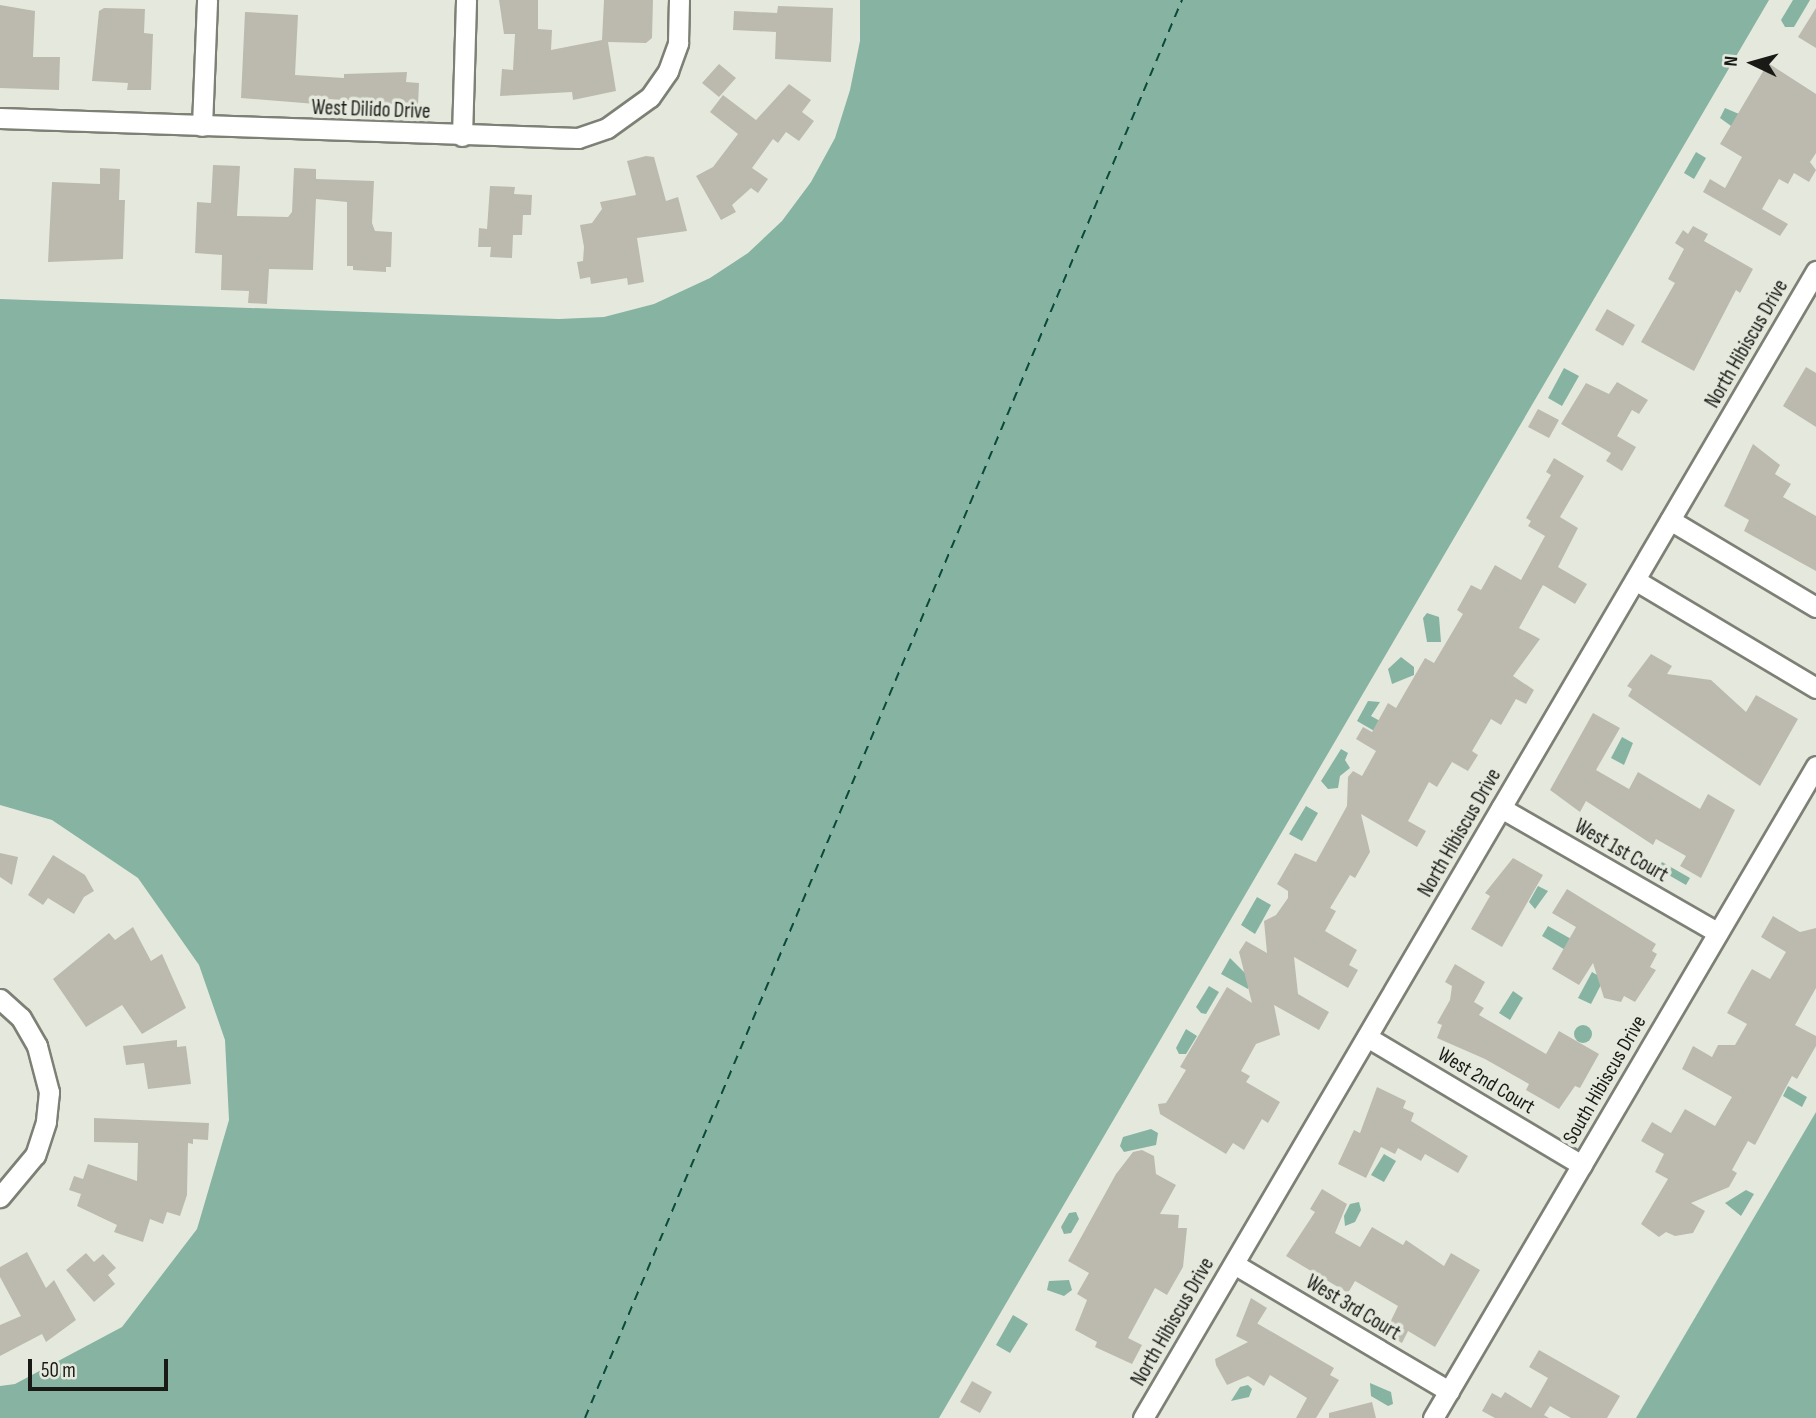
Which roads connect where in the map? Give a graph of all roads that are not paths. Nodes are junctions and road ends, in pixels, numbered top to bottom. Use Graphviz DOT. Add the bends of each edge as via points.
graph roads {
  1 [pos="207,0"];
  2 [pos="466,0"];
  3 [pos="679,0"];
  4 [pos="0,118"];
  5 [pos="202,126"];
  6 [pos="462,136"];
  7 [pos="1816,271"];
  8 [pos="1809,298"];
  9 [pos="1670,520"];
  10 [pos="1635,580"];
  11 [pos="1816,607"];
  12 [pos="1816,688"];
  13 [pos="1816,765"];
  14 [pos="1501,808"];
  15 [pos="1718,933"];
  16 [pos="0,999"];
  17 [pos="1367,1037"];
  18 [pos="1582,1165"];
  19 [pos="0,1197"];
  20 [pos="1234,1264"];
  21 [pos="1449,1391"];
  22 [pos="1143,1418"];
  23 [pos="1433,1418"];
  1 -- 5 [label="street"];
  2 -- 6 [label="street"];
  3 -- 6 [label="street, West Dilido Drive" via="680,26 673,57 660,84 638,109 607,128 563,139"];
  4 -- 5 [label="street, West Dilido Drive"];
  5 -- 6 [label="street, West Dilido Drive"];
  7 -- 8 [label="street, North Hibiscus Drive"];
  8 -- 9 [label="street, North Hibiscus Drive"];
  9 -- 10 [label="street, North Hibiscus Drive"];
  9 -- 11 [label="street"];
  10 -- 12 [label="street"];
  10 -- 14 [label="street, North Hibiscus Drive"];
  13 -- 15 [label="street, South Hibiscus Drive"];
  14 -- 15 [label="street, West 1st Court"];
  14 -- 17 [label="street, North Hibiscus Drive"];
  15 -- 18 [label="street, South Hibiscus Drive"];
  16 -- 19 [label="street" via="21,1018 37,1046 49,1092 46,1122 35,1155"];
  17 -- 18 [label="street, West 2nd Court"];
  17 -- 20 [label="street, North Hibiscus Drive"];
  18 -- 21 [label="street, South Hibiscus Drive"];
  20 -- 21 [label="street, West 3rd Court"];
  20 -- 22 [label="street, North Hibiscus Drive"];
  21 -- 23 [label="street, South Hibiscus Drive"];
}
